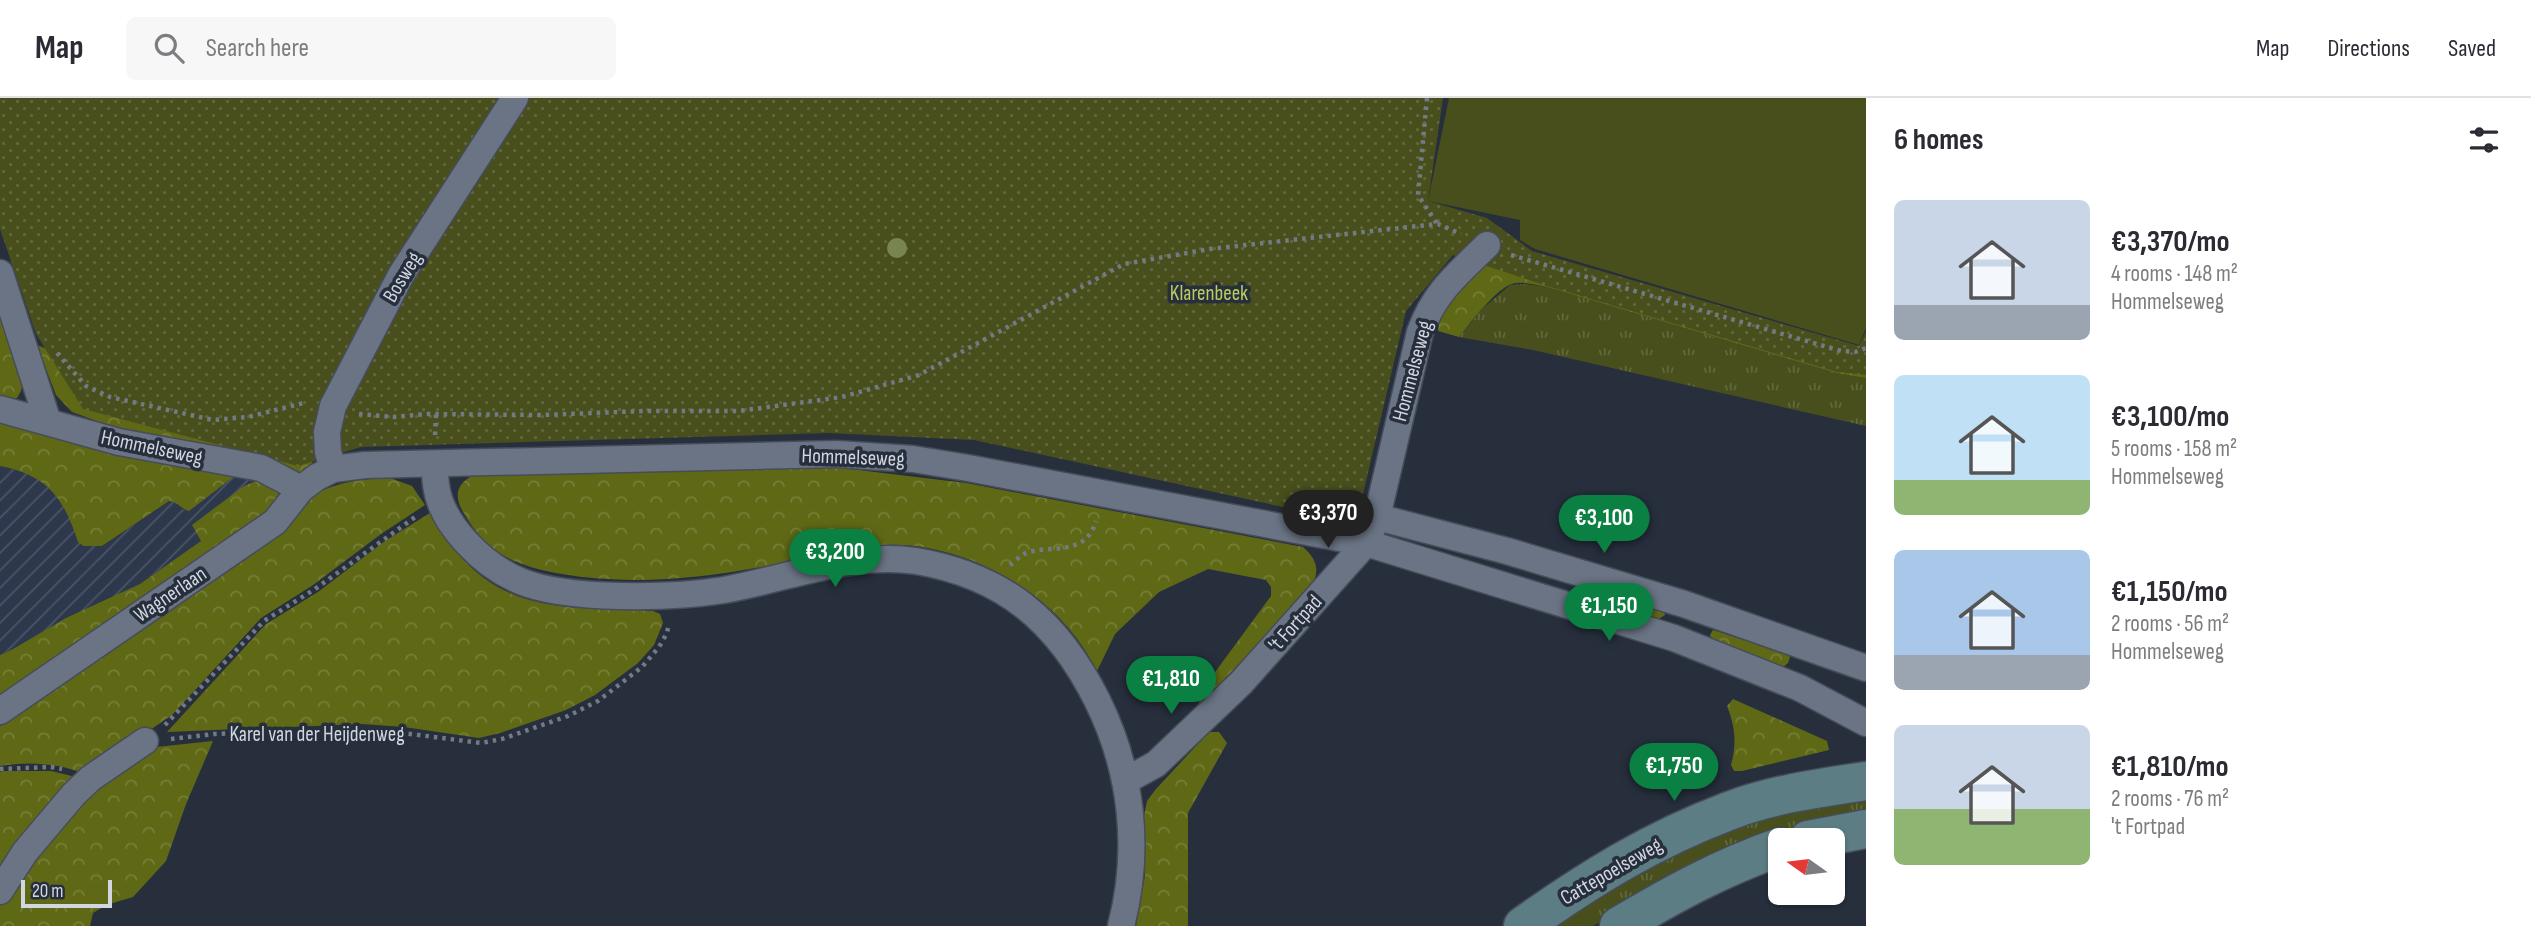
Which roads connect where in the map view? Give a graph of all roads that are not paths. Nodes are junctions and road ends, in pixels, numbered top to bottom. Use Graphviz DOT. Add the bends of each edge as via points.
graph roads {
  1 [pos="515,98"];
  2 [pos="1487,245"];
  3 [pos="0,273"];
  4 [pos="0,409"];
  5 [pos="48,422"];
  6 [pos="435,464"];
  7 [pos="333,469"];
  8 [pos="302,489"];
  9 [pos="1377,517"];
  10 [pos="1366,543"];
  11 [pos="1507,551"];
  12 [pos="1497,583"];
  13 [pos="1684,604"];
  14 [pos="1674,638"];
  15 [pos="1815,649"];
  16 [pos="1866,668"];
  17 [pos="1800,688"];
  18 [pos="0,711"];
  19 [pos="1866,723"];
  20 [pos="145,741"];
  21 [pos="1125,781"];
  22 [pos="1866,781"];
  23 [pos="1866,829"];
  24 [pos="1845,833"];
  25 [pos="1768,851"];
  26 [pos="0,891"];
  27 [pos="1121,926"];
  28 [pos="1523,926"];
  29 [pos="1619,926"];
  1 -- 7 [label="street, Bosweg" via="401,275 333,406 327,432"];
  2 -- 9 [label="street, Hommelseweg" via="1429,308"];
  3 -- 5 [label="street"];
  4 -- 5 [label="street, Hommelseweg"];
  5 -- 8 [label="street, Hommelseweg" via="119,442 261,468"];
  6 -- 7 [label="street, Hommelseweg"];
  6 -- 10 [label="street, Hommelseweg" via="797,454 913,459"];
  6 -- 21 [label="street" via="441,501 458,530 483,560 521,582 570,592 635,596 724,590 844,563 886,559 965,573 1023,606 1046,624 1073,656 1107,722"];
  7 -- 8 [label="street, Wagnerlaan"];
  8 -- 18 [label="street, Wagnerlaan" via="275,522"];
  9 -- 10 [label="street, Hommelseweg"];
  9 -- 11 [label="street"];
  10 -- 12 [label="street, Hommelseweg"];
  10 -- 21 [label="street, 't Fortpad" via="1241,683 1156,764"];
  11 -- 12 [label="street"];
  11 -- 13 [label="street"];
  12 -- 14 [label="street, Hommelseweg"];
  13 -- 14 [label="street"];
  13 -- 15 [label="street"];
  14 -- 17 [label="street, Hommelseweg"];
  15 -- 16 [label="street"];
  15 -- 17 [label="street"];
  17 -- 19 [label="street, Hommelseweg"];
  20 -- 26 [label="street" via="74,794 24,852"];
  21 -- 27 [label="street" via="1132,848"];
  22 -- 28 [label="street, Cattepoelseweg" via="1816,788 1728,811 1643,848"];
  23 -- 24 [label="street"];
  25 -- 29 [label="street" via="1700,879"];
}
